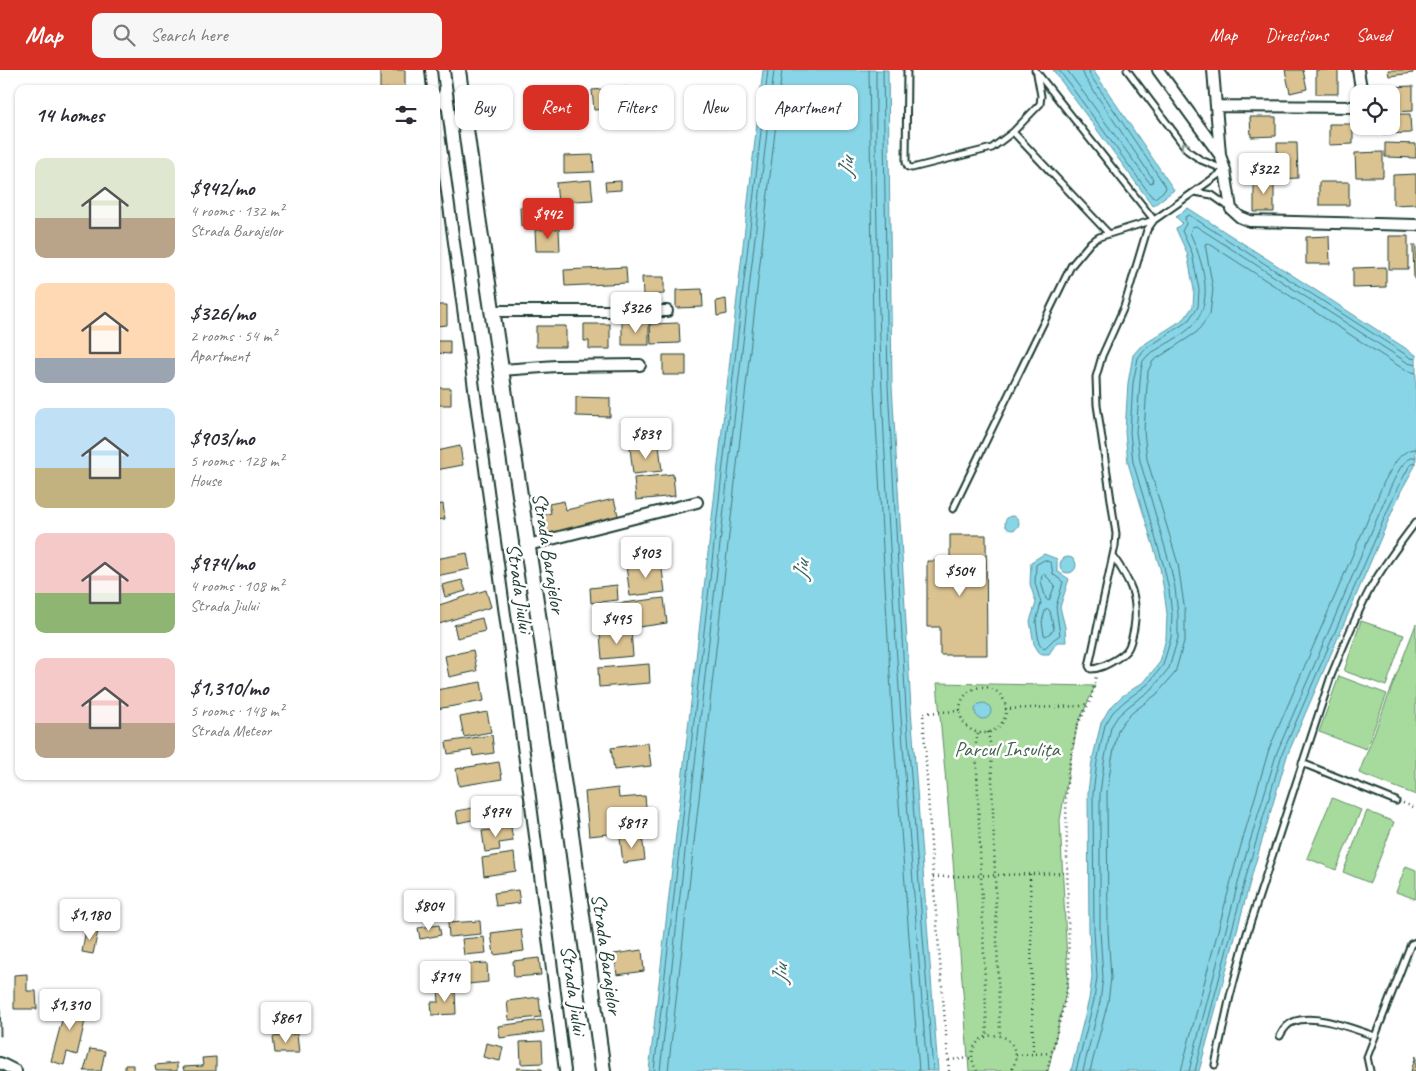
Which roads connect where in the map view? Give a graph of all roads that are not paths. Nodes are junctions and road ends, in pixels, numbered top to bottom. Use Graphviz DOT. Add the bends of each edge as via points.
graph roads {
  1 [pos="431,70"];
  2 [pos="458,70"];
  3 [pos="907,70"];
  4 [pos="1127,70"];
  5 [pos="1158,70"];
  6 [pos="1213,70"];
  7 [pos="1358,70"];
  8 [pos="1036,72"];
  9 [pos="433,85"];
  10 [pos="1360,85"];
  11 [pos="1217,106"];
  12 [pos="1350,108"];
  13 [pos="1014,132"];
  14 [pos="440,140"];
  15 [pos="1220,155"];
  16 [pos="1225,170"];
  17 [pos="1194,192"];
  18 [pos="1231,209"];
  19 [pos="1154,220"];
  20 [pos="1416,225"];
  21 [pos="1109,234"];
  22 [pos="493,311"];
  23 [pos="666,311"];
  24 [pos="640,365"];
  25 [pos="501,370"];
  26 [pos="697,502"];
  27 [pos="953,509"];
  28 [pos="1416,522"];
  29 [pos="528,545"];
  30 [pos="1113,556"];
  31 [pos="1302,763"];
  32 [pos="1396,801"];
  33 [pos="1416,942"];
  34 [pos="1280,1036"];
  35 [pos="1375,1036"];
  36 [pos="0,1063"];
  37 [pos="1215,1065"];
  38 [pos="16,1071"];
  39 [pos="565,1071"];
  40 [pos="603,1071"];
  41 [pos="1370,1071"];
  1 -- 9 [label="street"];
  2 -- 22 [label="main road, Strada Barajelor"];
  3 -- 13 [label="lane" via="908,167 992,148"];
  16 -- 4 [label="lane, one-way" via="1188,152"];
  5 -- 15 [label="street"];
  6 -- 11 [label="street"];
  7 -- 10 [label="street"];
  8 -- 13 [label="lane" via="1040,104"];
  8 -- 19 [label="lane"];
  11 -- 12 [label="street"];
  11 -- 15 [label="street"];
  13 -- 21 [label="lane"];
  14 -- 39 [label="street, Strada Jiului"];
  15 -- 16 [label="street"];
  16 -- 17 [label="lane"];
  16 -- 18 [label="street"];
  17 -- 18 [label="lane" via="1212,195"];
  17 -- 19 [label="lane"];
  18 -- 20 [label="street" via="1250,221"];
  19 -- 21 [label="lane"];
  19 -- 30 [label="lane" via="1147,230 1124,307 1096,377 1097,406 1116,534"];
  21 -- 27 [label="lane" via="1090,242 1071,266"];
  22 -- 23 [label="street"];
  22 -- 25 [label="main road, Strada Barajelor"];
  24 -- 25 [label="street"];
  25 -- 29 [label="main road, Strada Barajelor"];
  26 -- 29 [label="street"];
  28 -- 31 [label="lane" via="1370,589 1346,638"];
  29 -- 40 [label="main road, Strada Barajelor"];
  30 -- 30 [label="lane" via="1089,666 1091,669 1097,669 1128,651 1131,645 1136,617 1134,595 1126,574"];
  31 -- 32 [label="lane"];
  31 -- 37 [label="lane" via="1247,932"];
  33 -- 35 [label="lane" via="1410,944"];
  34 -- 35 [label="lane" via="1285,1027 1304,1019 1324,1021"];
  35 -- 41 [label="lane" via="1367,1057"];
  36 -- 38 [label="street"];
}
